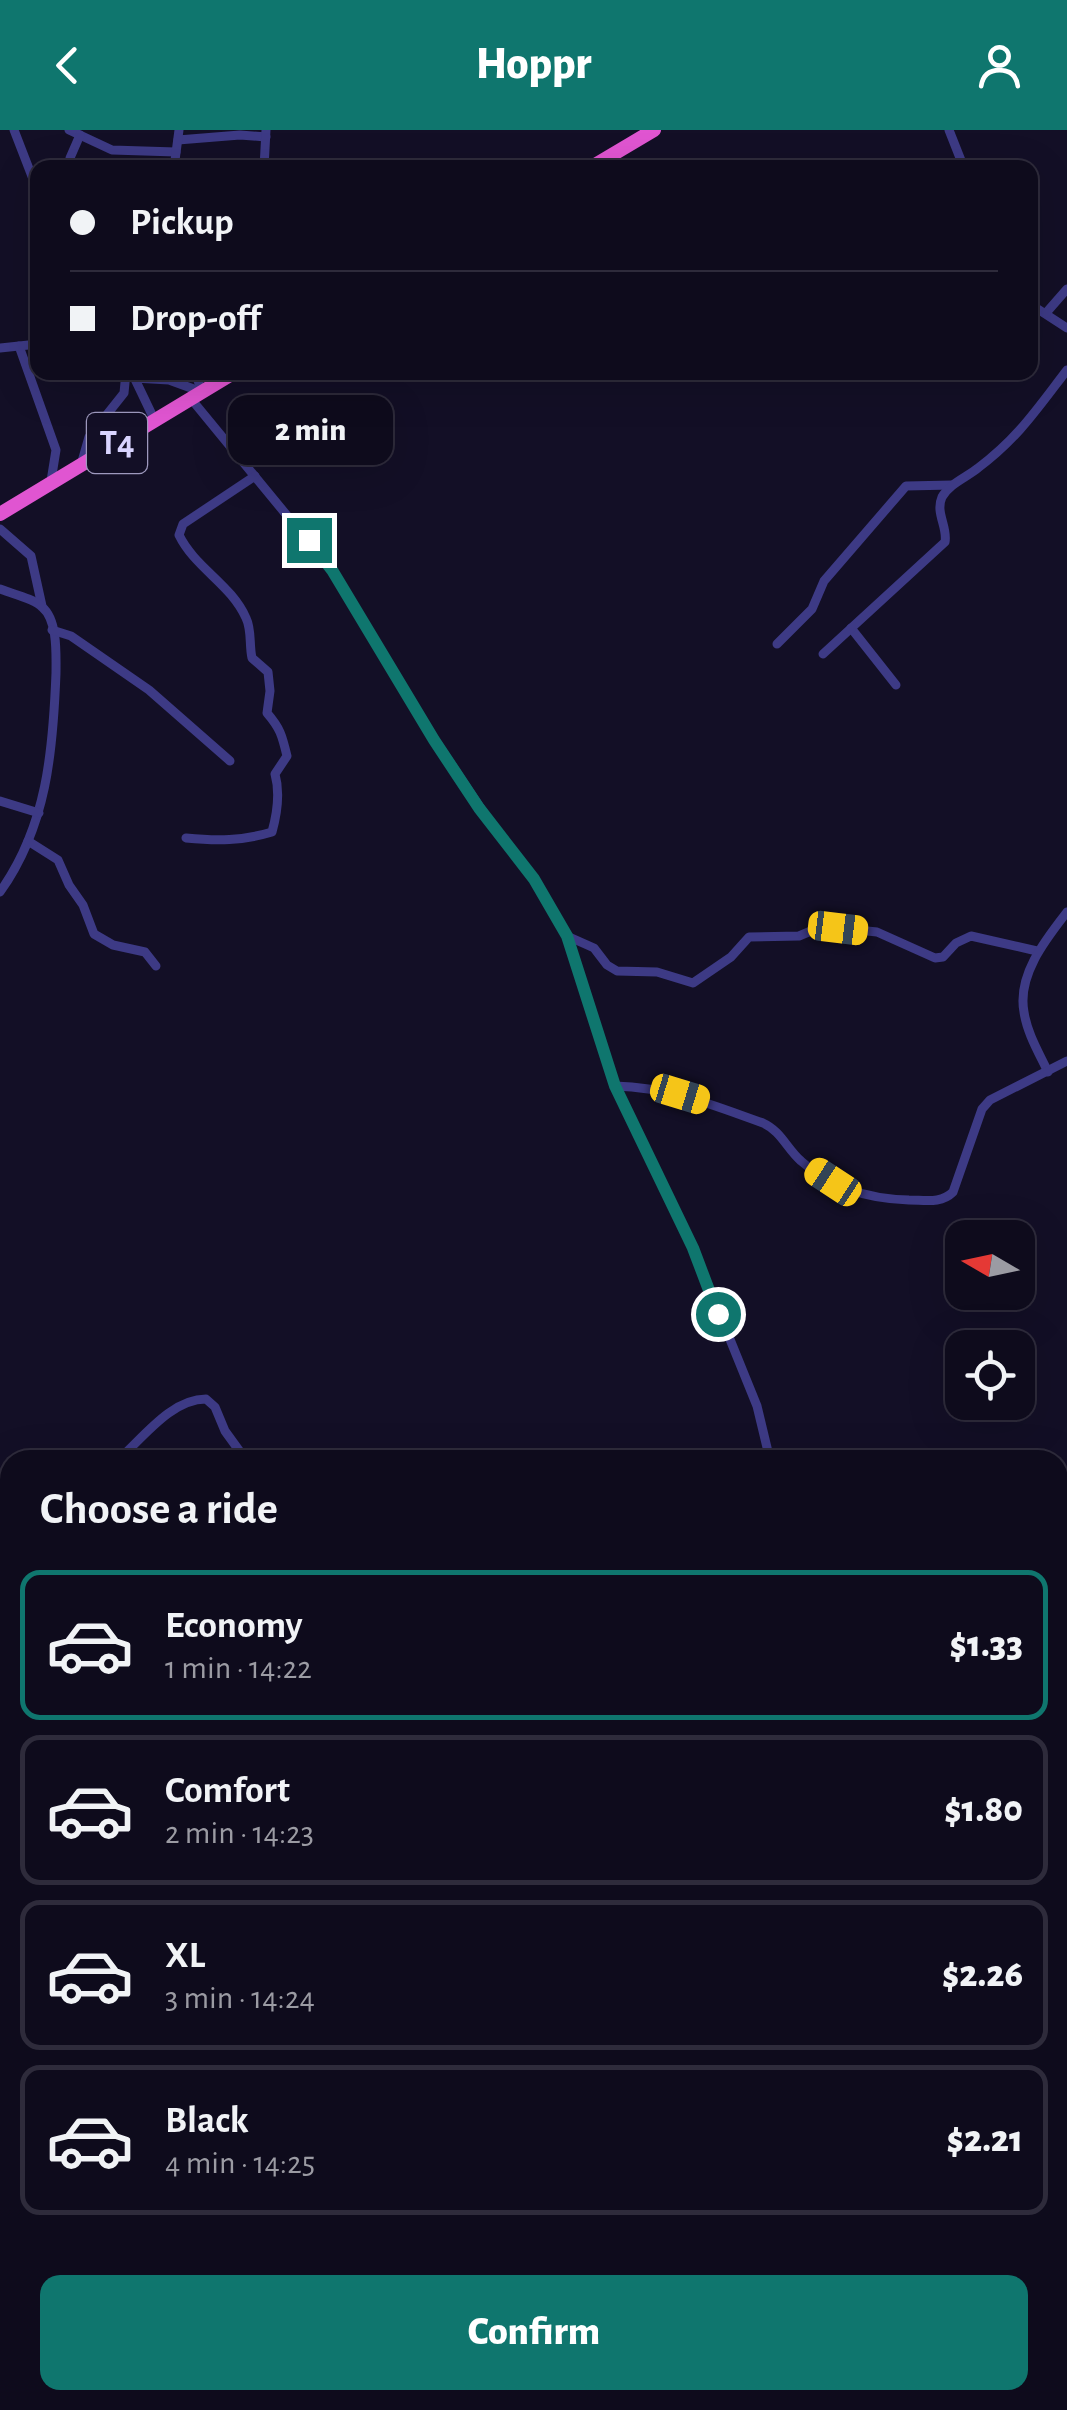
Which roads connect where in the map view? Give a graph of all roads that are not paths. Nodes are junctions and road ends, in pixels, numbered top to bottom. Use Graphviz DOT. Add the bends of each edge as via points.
graph roads {
  1 [pos="14,130"];
  2 [pos="69,130"];
  3 [pos="93,130"];
  4 [pos="654,130"];
  5 [pos="948,130"];
  6 [pos="266,133"];
  7 [pos="179,135"];
  8 [pos="85,138"];
  9 [pos="176,152"];
  10 [pos="70,160"];
  11 [pos="175,160"];
  12 [pos="264,160"];
  13 [pos="603,160"];
  14 [pos="961,160"];
  15 [pos="30,171"];
  16 [pos="1067,289"];
  17 [pos="1038,308"];
  18 [pos="1046,313"];
  19 [pos="1067,328"];
  20 [pos="30,345"];
  21 [pos="19,346"];
  22 [pos="0,348"];
  23 [pos="1067,370"];
  24 [pos="30,377"];
  25 [pos="31,380"];
  26 [pos="129,380"];
  27 [pos="134,380"];
  28 [pos="169,380"];
  29 [pos="195,380"];
  30 [pos="222,380"];
  31 [pos="197,396"];
  32 [pos="154,420"];
  33 [pos="81,465"];
  34 [pos="255,476"];
  35 [pos="51,481"];
  36 [pos="955,484"];
  37 [pos="0,514"];
  38 [pos="0,529"];
  39 [pos="0,589"];
  40 [pos="42,606"];
  41 [pos="850,628"];
  42 [pos="52,630"];
  43 [pos="778,644"];
  44 [pos="824,654"];
  45 [pos="896,685"];
  46 [pos="230,760"];
  47 [pos="0,801"];
  48 [pos="39,813"];
  49 [pos="186,838"];
  50 [pos="28,840"];
  51 [pos="0,892"];
  52 [pos="1067,912"];
  53 [pos="567,936"];
  54 [pos="1037,951"];
  55 [pos="156,966"];
  56 [pos="1067,1061"];
  57 [pos="1048,1072"];
  58 [pos="615,1086"];
  59 [pos="129,1450"];
  60 [pos="239,1450"];
  61 [pos="768,1450"];
  1 -- 15 [label="street"];
  2 -- 8 [label="street"];
  3 -- 8 [label="street"];
  4 -- 13 [label="highway"];
  5 -- 14 [label="street"];
  6 -- 7 [label="street"];
  6 -- 12 [label="street"];
  7 -- 9 [label="street"];
  8 -- 9 [label="street" via="112,150"];
  8 -- 10 [label="street"];
  9 -- 11 [label="street"];
  16 -- 18 [label="street"];
  17 -- 18 [label="street"];
  18 -- 19 [label="street"];
  20 -- 21 [label="street"];
  21 -- 22 [label="street"];
  21 -- 24 [label="street"];
  23 -- 36 [label="street" via="1025,428"];
  25 -- 35 [label="street" via="56,450"];
  26 -- 33 [label="street" via="90,437"];
  27 -- 32 [label="street"];
  28 -- 31 [label="street"];
  29 -- 31 [label="street"];
  30 -- 31 [label="highway, T4"];
  31 -- 32 [label="highway, T4"];
  31 -- 34 [label="street"];
  32 -- 33 [label="highway, T4"];
  33 -- 35 [label="highway, T4"];
  34 -- 49 [label="street" via="183,524 178,535 239,605 249,622 252,658 268,672 267,713 281,730 287,756 274,774 275,822 272,832 232,842"];
  34 -- 53 [label="street" via="332,570 434,740"];
  35 -- 37 [label="highway, T4"];
  36 -- 41 [label="street" via="939,506 945,542"];
  36 -- 43 [label="street" via="906,486"];
  38 -- 40 [label="street" via="31,556"];
  39 -- 40 [label="street"];
  40 -- 42 [label="street"];
  41 -- 44 [label="street"];
  41 -- 45 [label="street"];
  42 -- 46 [label="street" via="149,690"];
  42 -- 48 [label="street" via="55,726"];
  47 -- 48 [label="street"];
  48 -- 50 [label="street"];
  50 -- 51 [label="street"];
  50 -- 55 [label="street" via="58,860 94,934 145,952"];
  52 -- 54 [label="street"];
  53 -- 54 [label="street" via="594,948 617,971 657,972 692,983 750,937 824,928 877,932 935,958 971,936"];
  53 -- 58 [label="street"];
  54 -- 57 [label="street" via="1023,1008"];
  56 -- 57 [label="street"];
  57 -- 58 [label="street" via="990,1100 954,1192 937,1201 856,1194 801,1161 763,1123 680,1094"];
  58 -- 61 [label="street" via="693,1248 757,1406"];
  59 -- 60 [label="street" via="174,1409 206,1399"];
}
